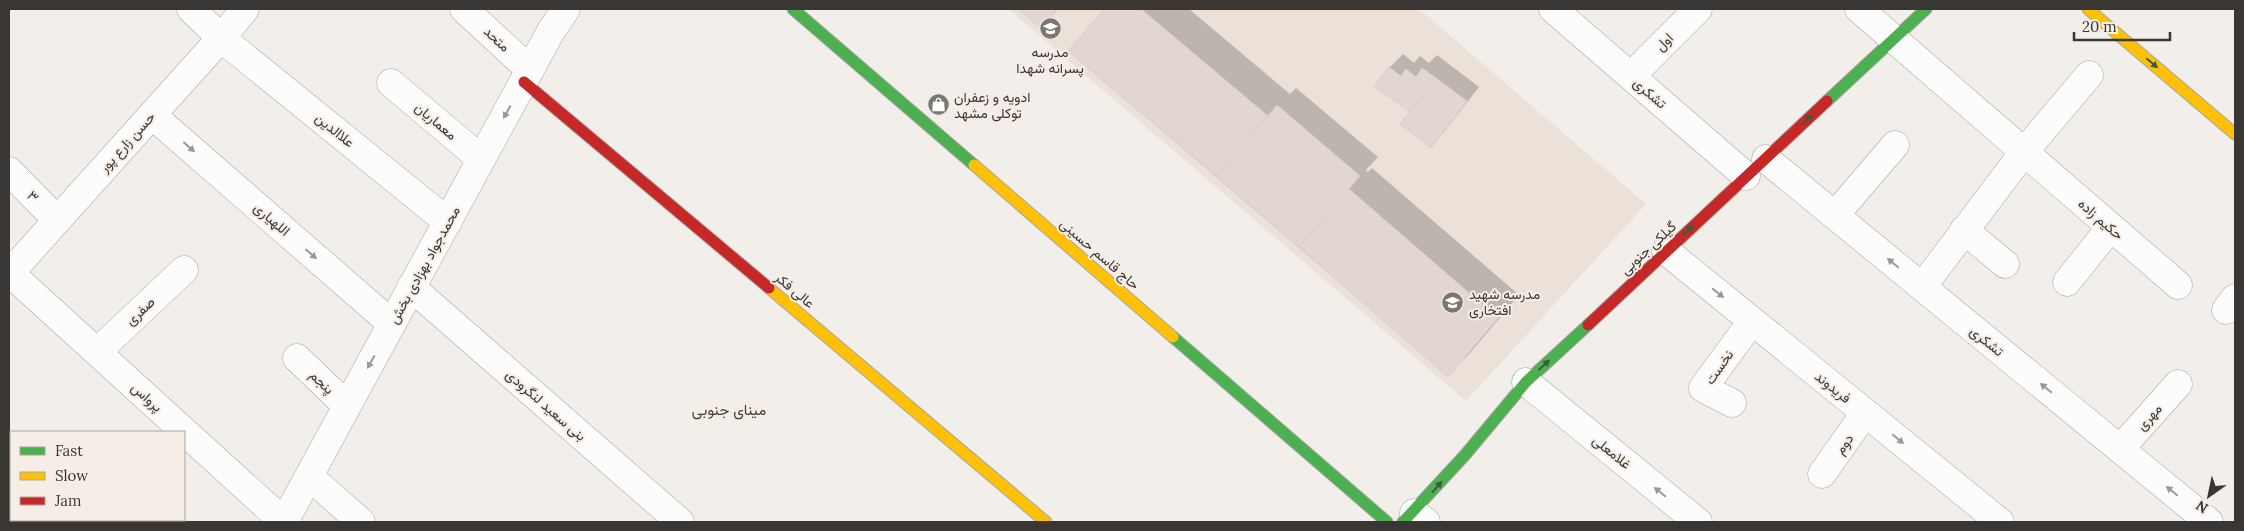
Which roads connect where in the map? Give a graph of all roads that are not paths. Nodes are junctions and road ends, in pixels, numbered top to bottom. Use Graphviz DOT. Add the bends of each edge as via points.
graph roads {
  1 [pos="191,9"];
  2 [pos="245,9"];
  3 [pos="464,9"];
  4 [pos="566,9"];
  5 [pos="794,9"];
  6 [pos="1553,9"];
  7 [pos="1698,9"];
  8 [pos="1859,9"];
  9 [pos="1926,9"];
  10 [pos="2088,9"];
  11 [pos="221,38"];
  12 [pos="1893,40"];
  13 [pos="2089,75"];
  14 [pos="527,76"];
  15 [pos="1631,76"];
  16 [pos="392,83"];
  17 [pos="152,115"];
  18 [pos="2235,134"];
  19 [pos="1895,145"];
  20 [pos="2024,152"];
  21 [pos="481,159"];
  22 [pos="1756,167"];
  23 [pos="9,171"];
  24 [pos="1835,215"];
  25 [pos="57,220"];
  26 [pos="448,222"];
  27 [pos="2111,227"];
  28 [pos="1964,230"];
  29 [pos="1666,251"];
  30 [pos="2005,264"];
  31 [pos="184,270"];
  32 [pos="9,274"];
  33 [pos="2067,282"];
  34 [pos="2178,285"];
  35 [pos="411,287"];
  36 [pos="1922,287"];
  37 [pos="1752,320"];
  38 [pos="392,324"];
  39 [pos="97,352"];
  40 [pos="296,358"];
  41 [pos="1526,382"];
  42 [pos="2178,384"];
  43 [pos="1732,403"];
  44 [pos="347,406"];
  45 [pos="1866,413"];
  46 [pos="184,431"];
  47 [pos="185,432"];
  48 [pos="2120,449"];
  49 [pos="1822,474"];
  50 [pos="309,476"];
  51 [pos="1414,519"];
  52 [pos="1997,521"];
  53 [pos="284,522"];
  54 [pos="361,522"];
  55 [pos="680,522"];
  56 [pos="1046,522"];
  57 [pos="1387,522"];
  58 [pos="1698,522"];
  59 [pos="2209,522"];
  1 -- 11 [label="street, علاالدین"];
  2 -- 11 [label="street, حسن زارع پور"];
  3 -- 14 [label="street, متحد"];
  4 -- 14 [label="street, محمدجواد بهزادی بخش"];
  5 -- 57 [label="street, حاج قاسم حسینی"];
  6 -- 15 [label="street, تشکری"];
  7 -- 15 [label="street, اول"];
  8 -- 12 [label="street, حکیم زاده"];
  9 -- 12 [label="street, گیلکی جنوبی"];
  10 -- 18 [label="street, one-way"];
  11 -- 17 [label="street, حسن زارع پور"];
  11 -- 26 [label="street, علاالدین"];
  12 -- 20 [label="street, حکیم زاده"];
  22 -- 12 [label="street, گیلکی جنوبی, one-way"];
  13 -- 20 [label="street"];
  14 -- 21 [label="street, محمدجواد بهزادی بخش, one-way"];
  14 -- 56 [label="street, عالی فکر"];
  15 -- 22 [label="street, تشکری"];
  16 -- 21 [label="street, معماریان"];
  17 -- 25 [label="street, حسن زارع پور"];
  17 -- 38 [label="street, اللهیاری, one-way"];
  19 -- 24 [label="street"];
  20 -- 27 [label="street, حکیم زاده"];
  20 -- 28 [label="street"];
  21 -- 26 [label="street, محمدجواد بهزادی بخش"];
  22 -- 24 [label="street, تشکری"];
  29 -- 22 [label="street, گیلکی جنوبی, one-way"];
  23 -- 25 [label="street, ۳"];
  36 -- 24 [label="street, تشکری, one-way"];
  25 -- 32 [label="street, حسن زارع پور"];
  26 -- 35 [label="street, محمدجواد بهزادی بخش"];
  27 -- 33 [label="street"];
  27 -- 34 [label="street, حکیم زاده"];
  28 -- 30 [label="street"];
  28 -- 36 [label="street"];
  29 -- 37 [label="street, فریدوند, one-way"];
  41 -- 29 [label="street, گیلکی جنوبی, one-way"];
  31 -- 39 [label="street, صفری"];
  32 -- 39 [label="street, پرواس"];
  35 -- 38 [label="street, محمدجواد بهزادی بخش"];
  35 -- 55 [label="street, بنی سعید لنگرودی"];
  48 -- 36 [label="street, تشکری, one-way"];
  37 -- 43 [label="street, نخست" via="1703,388"];
  37 -- 45 [label="street, فریدوند"];
  38 -- 44 [label="street, محمدجواد بهزادی بخش, one-way"];
  39 -- 46 [label="street, پرواس"];
  40 -- 44 [label="street, پنجم"];
  51 -- 41 [label="street, گیلکی جنوبی, one-way"];
  58 -- 41 [label="street, غلامعلی, one-way"];
  42 -- 48 [label="street, مهری"];
  44 -- 50 [label="street, محمدجواد بهزادی بخش"];
  45 -- 49 [label="street, دوم"];
  45 -- 52 [label="street, فریدوند, one-way"];
  47 -- 53 [label="street, پرواس"];
  59 -- 48 [label="street, تشکری, one-way"];
  50 -- 53 [label="street, محمدجواد بهزادی بخش"];
  50 -- 54 [label="street"];
}
